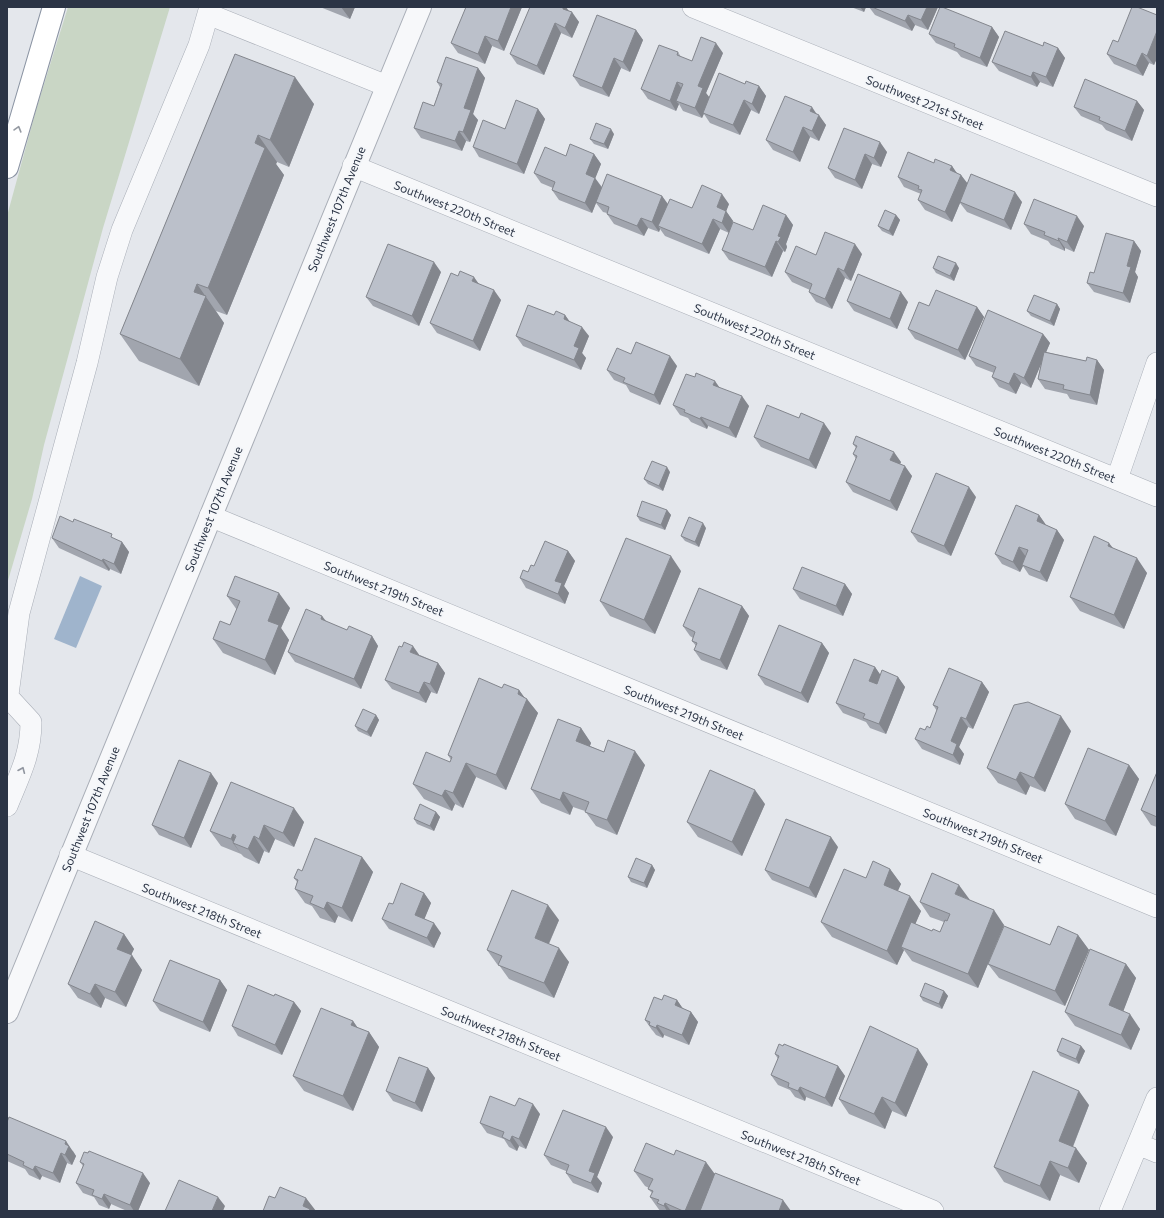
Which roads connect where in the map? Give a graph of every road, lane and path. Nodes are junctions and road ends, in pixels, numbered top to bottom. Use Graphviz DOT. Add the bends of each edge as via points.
graph roads {
  1 [pos="54,7"];
  2 [pos="420,7"];
  3 [pos="693,7"];
  4 [pos="209,10"];
  5 [pos="387,86"];
  6 [pos="353,166"];
  7 [pos="7,167"];
  8 [pos="1157,196"];
  9 [pos="1157,363"];
  10 [pos="1117,479"];
  11 [pos="1157,496"];
  12 [pos="210,516"];
  13 [pos="7,700"];
  14 [pos="7,806"];
  15 [pos="70,855"];
  16 [pos="1157,907"];
  17 [pos="7,1012"];
  18 [pos="1157,1098"];
  19 [pos="1138,1144"];
  20 [pos="1157,1152"];
  21 [pos="933,1211"];
  22 [pos="1110,1211"];
  7 -- 1 [label="highway, one-way"];
  2 -- 5 [label="street, Southwest 107th Avenue"];
  3 -- 8 [label="street, Southwest 221st Street"];
  4 -- 5 [label="street"];
  4 -- 13 [label="street" via="199,44 122,230 107,277 87,363 19,613"];
  5 -- 6 [label="street, Southwest 107th Avenue"];
  6 -- 10 [label="street, Southwest 220th Street"];
  6 -- 12 [label="street, Southwest 107th Avenue"];
  9 -- 10 [label="street"];
  10 -- 11 [label="street, Southwest 220th Street"];
  12 -- 15 [label="street, Southwest 107th Avenue"];
  12 -- 16 [label="street, Southwest 219th Street"];
  14 -- 13 [label="street, one-way" via="31,742 31,722"];
  15 -- 17 [label="street, Southwest 107th Avenue"];
  15 -- 21 [label="street, Southwest 218th Street"];
  18 -- 19 [label="street"];
  19 -- 20 [label="street"];
  19 -- 22 [label="street"];
}
